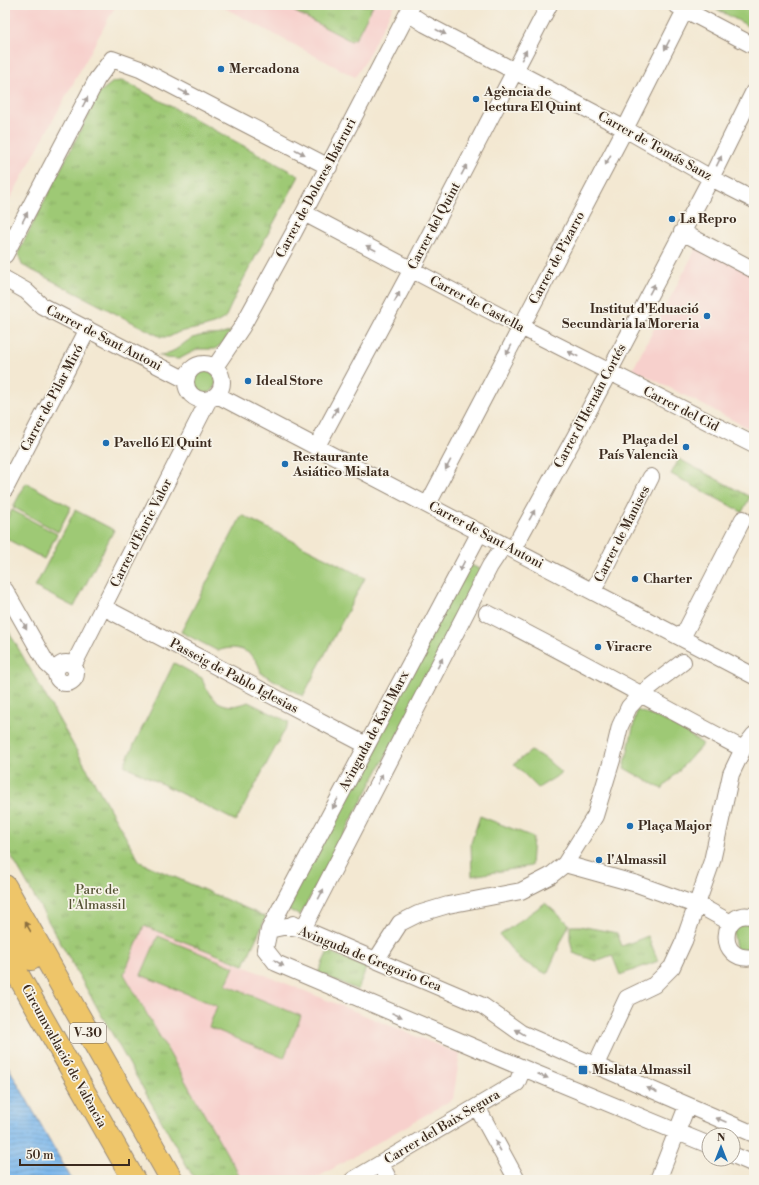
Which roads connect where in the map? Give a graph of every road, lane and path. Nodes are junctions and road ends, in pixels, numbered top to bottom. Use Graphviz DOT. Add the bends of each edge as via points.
graph roads {
  1 [pos="549,5"];
  2 [pos="680,8"];
  3 [pos="410,9"];
  4 [pos="754,46"];
  5 [pos="516,71"];
  6 [pos="754,91"];
  7 [pos="625,129"];
  8 [pos="329,167"];
  9 [pos="711,178"];
  10 [pos="754,200"];
  11 [pos="304,213"];
  12 [pos="682,232"];
  13 [pos="5,255"];
  14 [pos="412,269"];
  15 [pos="754,270"];
  16 [pos="5,279"];
  17 [pos="521,327"];
  18 [pos="88,330"];
  19 [pos="215,367"];
  20 [pos="608,372"];
  21 [pos="186,380"];
  22 [pos="213,397"];
  23 [pos="317,446"];
  24 [pos="754,446"];
  25 [pos="651,477"];
  26 [pos="5,489"];
  27 [pos="428,504"];
  28 [pos="742,518"];
  29 [pos="480,532"];
  30 [pos="509,547"];
  31 [pos="5,590"];
  32 [pos="593,591"];
  33 [pos="103,607"];
  34 [pos="487,613"];
  35 [pos="682,638"];
  36 [pos="683,662"];
  37 [pos="754,676"];
  38 [pos="642,694"];
  39 [pos="754,735"];
  40 [pos="366,745"];
  41 [pos="743,749"];
  42 [pos="565,864"];
  43 [pos="5,886"];
  44 [pos="696,905"];
  45 [pos="280,909"];
  46 [pos="754,917"];
  47 [pos="5,920"];
  48 [pos="731,923"];
  49 [pos="303,929"];
  50 [pos="269,930"];
  51 [pos="5,952"];
  52 [pos="380,954"];
  53 [pos="754,957"];
  54 [pos="598,1060"];
  55 [pos="523,1068"];
  56 [pos="688,1106"];
  57 [pos="477,1107"];
  58 [pos="677,1132"];
  59 [pos="754,1134"];
  60 [pos="701,1142"];
  61 [pos="741,1158"];
  62 [pos="380,1164"];
  63 [pos="754,1164"];
  64 [pos="134,1180"];
  65 [pos="163,1180"];
  66 [pos="172,1180"];
  67 [pos="353,1180"];
  68 [pos="389,1180"];
  69 [pos="517,1180"];
  70 [pos="658,1180"];
  5 -- 1 [label="street, Carrer del Quint, one-way"];
  2 -- 4 [label="street"];
  2 -- 7 [label="street, Carrer de Pizarro, one-way"];
  3 -- 5 [label="street, Carrer de Tomás Sanz, one-way" via="425,24"];
  3 -- 8 [label="street, Carrer de Dolores Ibárruri"];
  5 -- 7 [label="street, Carrer de Tomás Sanz"];
  14 -- 5 [label="street, Carrer del Quint, one-way"];
  9 -- 6 [label="street, Carrer d'Hernán Cortés, one-way"];
  7 -- 9 [label="street, Carrer de Tomás Sanz"];
  7 -- 17 [label="street, Carrer de Pizarro, one-way"];
  8 -- 11 [label="street, Carrer de Dolores Ibárruri"];
  13 -- 8 [label="street, one-way" via="97,79 112,59 140,69"];
  9 -- 10 [label="street, Carrer de Tomás Sanz"];
  9 -- 12 [label="street, Carrer d'Hernán Cortés"];
  14 -- 11 [label="street, Carrer de Castella, one-way"];
  11 -- 19 [label="street, Carrer de Dolores Ibárruri" via="242,327"];
  12 -- 15 [label="street"];
  20 -- 12 [label="street, Carrer d'Hernán Cortés, one-way"];
  14 -- 17 [label="street, Carrer de Castella"];
  23 -- 14 [label="street, Carrer del Quint, one-way"];
  16 -- 18 [label="street, Carrer de Sant Antoni" via="26,291 42,306"];
  20 -- 17 [label="street, Carrer de Castella, one-way"];
  17 -- 27 [label="street, Carrer de Pizarro, one-way"];
  18 -- 21 [label="street, Carrer de Sant Antoni"];
  18 -- 26 [label="street, Carrer de Pilar Miró"];
  19 -- 21 [label="street" via="204,364 194,366 186,375"];
  19 -- 22 [label="street" via="222,382"];
  20 -- 24 [label="street, Carrer del Cid"];
  30 -- 20 [label="street, Carrer d'Hernán Cortés, one-way" via="578,431"];
  21 -- 22 [label="street" via="186,386 192,395 203,400"];
  22 -- 23 [label="street, Carrer de Sant Antoni"];
  22 -- 33 [label="street, Carrer d'Enric Valor"];
  23 -- 27 [label="street, Carrer de Sant Antoni"];
  25 -- 32 [label="street, Carrer de Manises"];
  27 -- 29 [label="street, Carrer de Sant Antoni"];
  28 -- 35 [label="street"];
  29 -- 30 [label="street, Carrer de Sant Antoni"];
  29 -- 40 [label="street, Avinguda de Karl Marx, one-way"];
  30 -- 32 [label="street, Carrer de Sant Antoni"];
  49 -- 30 [label="street, Avinguda de Karl Marx, one-way" via="490,566"];
  31 -- 33 [label="street, Carrer d'Enric Valor, one-way" via="47,664 56,672 64,663 73,666"];
  32 -- 35 [label="street, Carrer de Sant Antoni"];
  33 -- 40 [label="street, Passeig de Pablo Iglesias"];
  34 -- 38 [label="street"];
  35 -- 37 [label="street, Carrer de Sant Antoni"];
  36 -- 38 [label="street"];
  38 -- 41 [label="street"];
  38 -- 42 [label="street" via="629,707 620,726 595,816"];
  39 -- 41 [label="street"];
  40 -- 45 [label="street, Avinguda de Karl Marx, one-way"];
  41 -- 44 [label="street" via="731,774 712,861"];
  42 -- 44 [label="street" via="637,884"];
  42 -- 52 [label="street" via="550,876 521,891 448,905 418,914 400,923"];
  66 -- 43 [label="highway, V-30, one-way"];
  44 -- 48 [label="street"];
  44 -- 54 [label="street" via="672,967 654,985 627,998"];
  45 -- 49 [label="street" via="287,920"];
  45 -- 50 [label="street, Avinguda de Karl Marx"];
  46 -- 48 [label="street" via="743,916"];
  47 -- 65 [label="highway" via="56,995"];
  48 -- 53 [label="street" via="726,936 730,948 740,956"];
  49 -- 50 [label="street, Avinguda de Gregorio Gea" via="287,926"];
  56 -- 49 [label="street, Avinguda de Gregorio Gea, one-way" via="521,1033 483,1006"];
  50 -- 55 [label="street, one-way" via="265,949 276,963"];
  51 -- 64 [label="highway, Circumval·lació de València / V-30"];
  55 -- 57 [label="street, Carrer del Baix Segura" via="517,1083"];
  55 -- 58 [label="street, one-way"];
  56 -- 58 [label="street"];
  59 -- 56 [label="street, Avinguda de Gregorio Gea, one-way"];
  57 -- 62 [label="street, Carrer del Baix Segura"];
  69 -- 57 [label="street, one-way"];
  58 -- 60 [label="street"];
  58 -- 70 [label="street"];
  61 -- 63 [label="street"];
  62 -- 67 [label="street, Carrer del Baix Segura"];
  62 -- 68 [label="street"];
}
